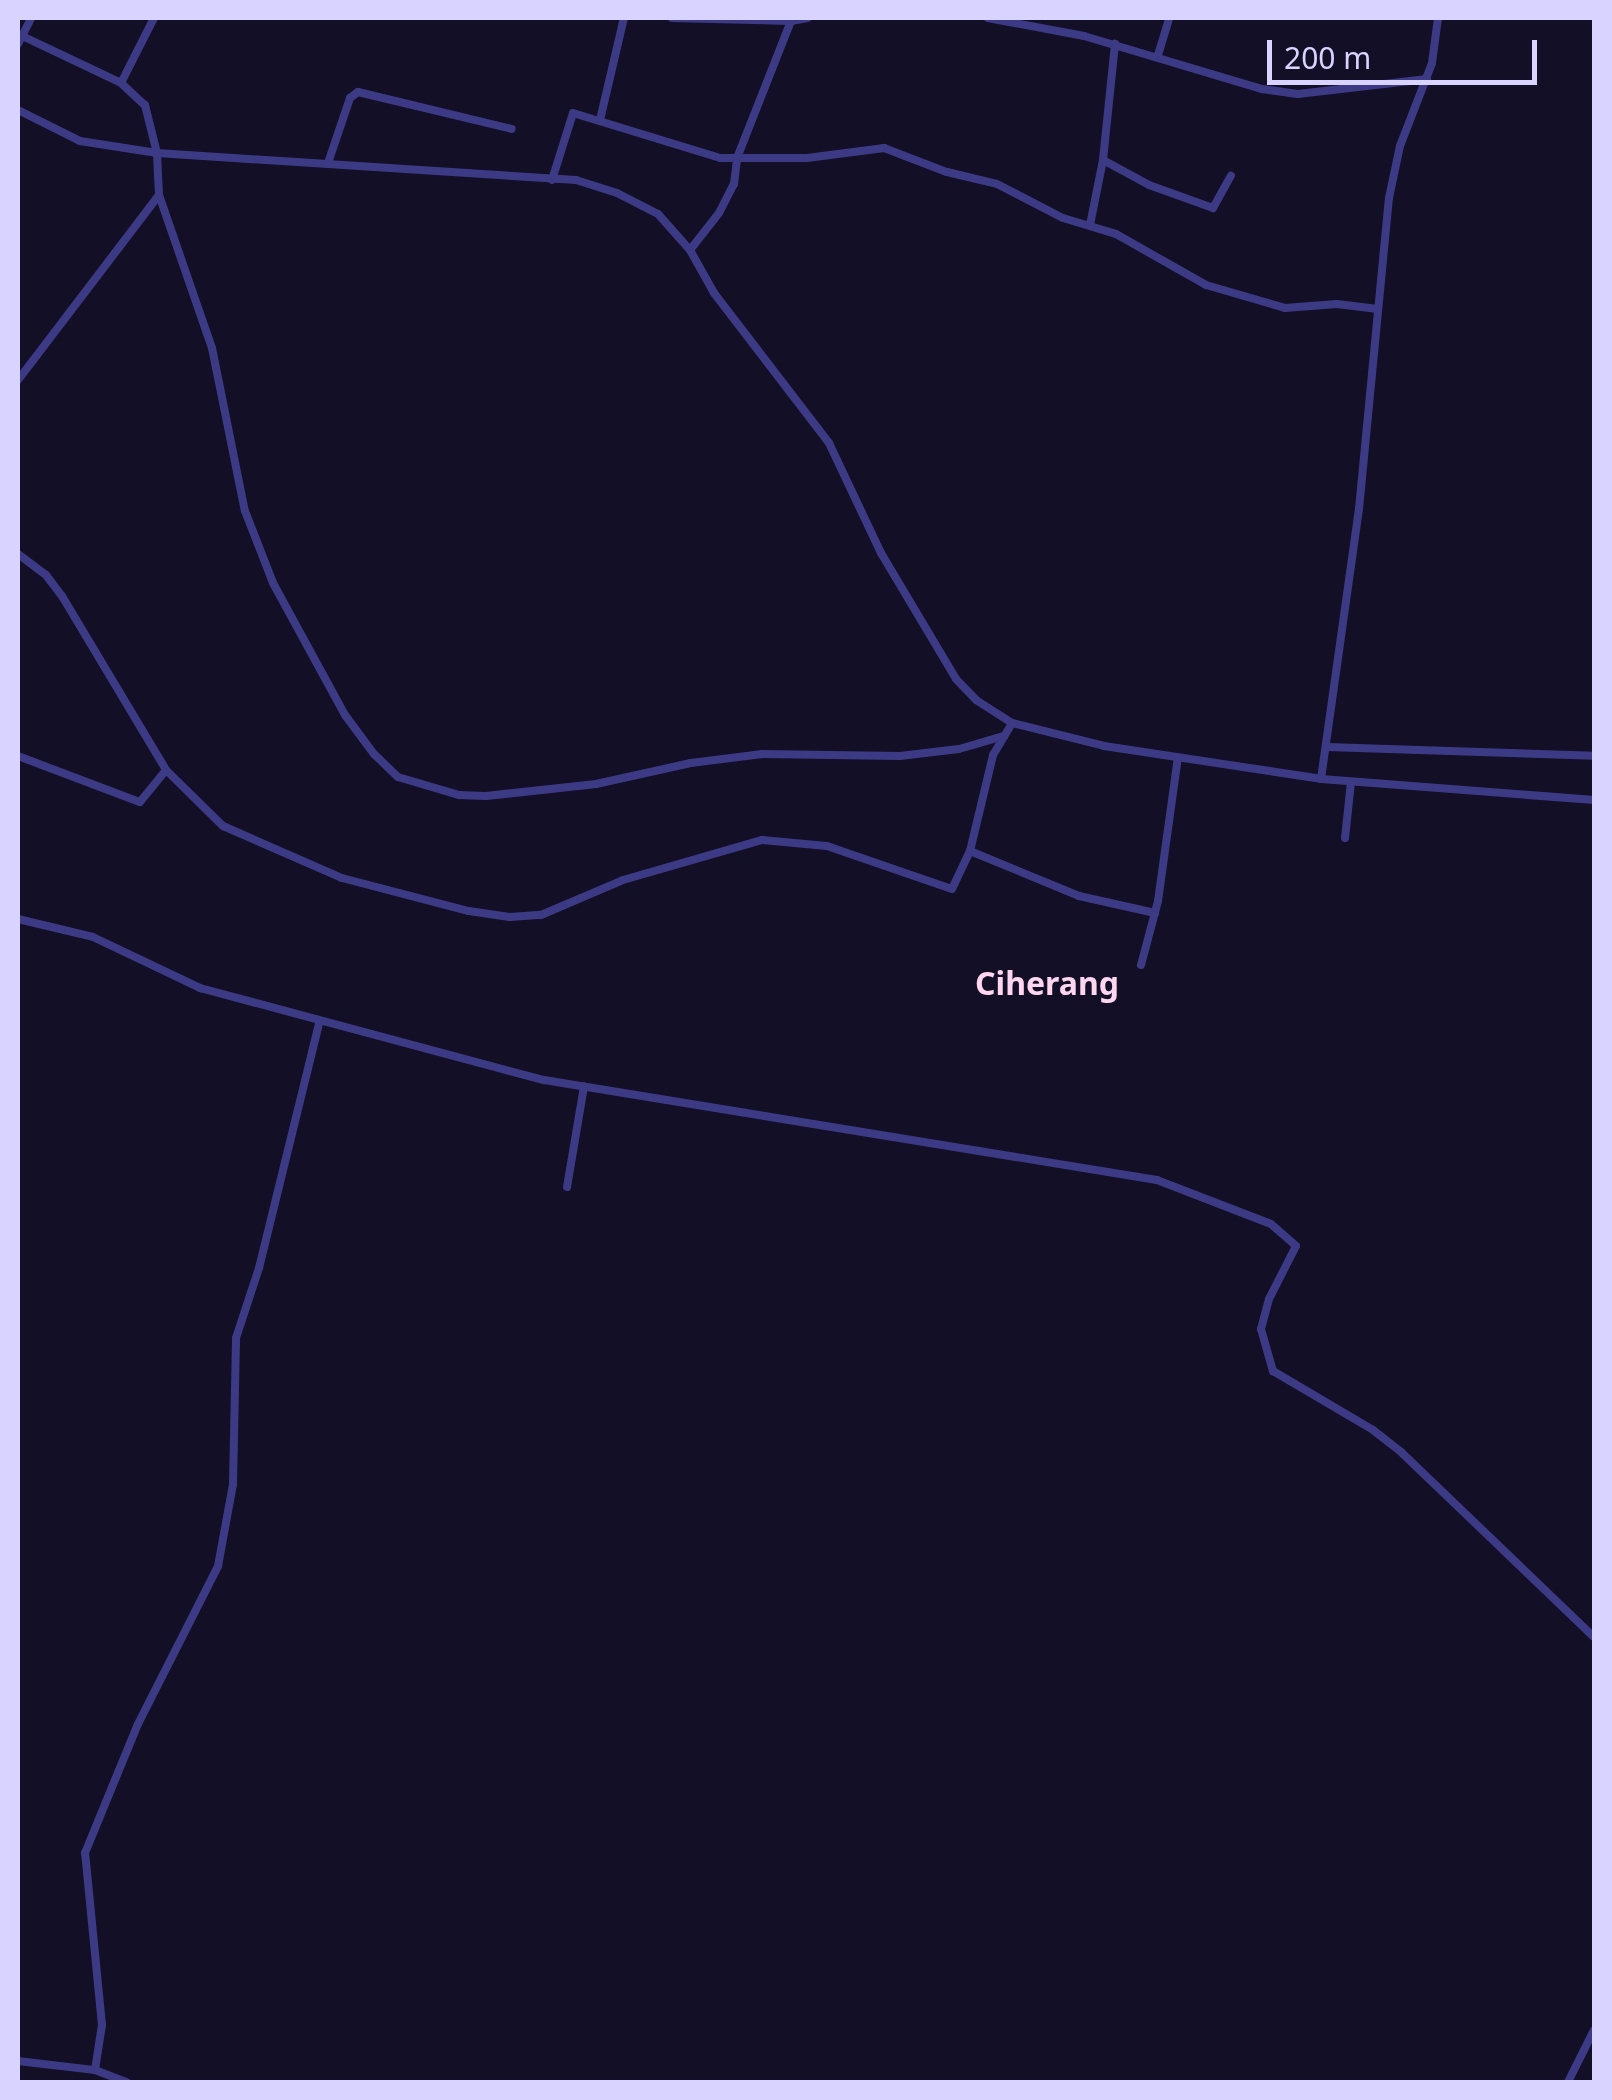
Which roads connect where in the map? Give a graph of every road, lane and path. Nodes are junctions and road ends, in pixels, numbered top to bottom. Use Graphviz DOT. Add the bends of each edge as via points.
graph roads {
  1 [pos="31,18"];
  2 [pos="154,18"];
  3 [pos="624,18"];
  4 [pos="672,18"];
  5 [pos="808,18"];
  6 [pos="988,18"];
  7 [pos="1169,18"];
  8 [pos="1438,18"];
  9 [pos="790,21"];
  10 [pos="19,39"];
  11 [pos="1115,44"];
  12 [pos="1158,56"];
  13 [pos="1427,78"];
  14 [pos="122,83"];
  15 [pos="18,110"];
  16 [pos="600,120"];
  17 [pos="512,128"];
  18 [pos="157,153"];
  19 [pos="737,158"];
  20 [pos="1102,160"];
  21 [pos="328,163"];
  22 [pos="1231,176"];
  23 [pos="552,180"];
  24 [pos="159,195"];
  25 [pos="1090,225"];
  26 [pos="690,250"];
  27 [pos="1376,309"];
  28 [pos="18,380"];
  29 [pos="18,554"];
  30 [pos="1012,724"];
  31 [pos="1004,736"];
  32 [pos="1327,747"];
  33 [pos="18,756"];
  34 [pos="1594,756"];
  35 [pos="1178,757"];
  36 [pos="166,770"];
  37 [pos="1322,779"];
  38 [pos="1352,782"];
  39 [pos="1594,800"];
  40 [pos="1345,838"];
  41 [pos="970,850"];
  42 [pos="1155,913"];
  43 [pos="18,918"];
  44 [pos="1142,964"];
  45 [pos="319,1024"];
  46 [pos="584,1086"];
  47 [pos="567,1187"];
  48 [pos="1594,1637"];
  49 [pos="1594,2030"];
  50 [pos="18,2061"];
  51 [pos="95,2070"];
  52 [pos="127,2082"];
  53 [pos="1568,2082"];
  1 -- 10 [label="street"];
  2 -- 14 [label="street"];
  3 -- 16 [label="street"];
  4 -- 9 [label="street"];
  5 -- 9 [label="street"];
  6 -- 11 [label="street"];
  7 -- 12 [label="street"];
  8 -- 13 [label="street"];
  9 -- 19 [label="street"];
  10 -- 14 [label="street"];
  11 -- 12 [label="street"];
  11 -- 20 [label="street"];
  12 -- 13 [label="street" via="1298,94"];
  13 -- 27 [label="street" via="1400,146"];
  14 -- 18 [label="street" via="145,105"];
  15 -- 18 [label="street" via="80,141"];
  16 -- 19 [label="street" via="689,151"];
  16 -- 23 [label="street" via="573,113"];
  17 -- 21 [label="street" via="358,92 350,98"];
  18 -- 21 [label="street"];
  18 -- 24 [label="street"];
  19 -- 25 [label="street" via="884,148 996,184"];
  19 -- 26 [label="street" via="726,199"];
  20 -- 22 [label="street" via="1213,208"];
  20 -- 25 [label="street"];
  21 -- 23 [label="street"];
  23 -- 26 [label="street" via="591,184 640,203"];
  24 -- 28 [label="street"];
  24 -- 31 [label="street" via="212,348 245,511 273,583 346,715 398,777 486,796 762,754 900,756"];
  25 -- 27 [label="street" via="1196,281 1270,304"];
  26 -- 30 [label="street" via="714,293 829,443 882,553 956,679"];
  27 -- 32 [label="street" via="1359,509"];
  29 -- 36 [label="street" via="62,596"];
  30 -- 31 [label="street"];
  30 -- 35 [label="street"];
  31 -- 41 [label="street" via="993,755"];
  32 -- 34 [label="street"];
  32 -- 37 [label="street"];
  33 -- 36 [label="street" via="140,802"];
  35 -- 37 [label="street"];
  35 -- 42 [label="street"];
  36 -- 41 [label="street" via="223,826 249,841 358,883 510,916 541,915 623,880 762,840 827,846 952,888"];
  37 -- 38 [label="street"];
  38 -- 39 [label="street"];
  38 -- 40 [label="street"];
  41 -- 42 [label="street" via="1079,896"];
  42 -- 44 [label="street"];
  43 -- 45 [label="street" via="93,937 200,988"];
  45 -- 46 [label="street"];
  45 -- 51 [label="street" via="236,1338 233,1484 218,1566 138,1724 85,1853 102,2025"];
  46 -- 47 [label="street"];
  46 -- 48 [label="street" via="1158,1180 1271,1224 1294,1242 1295,1252 1260,1330 1272,1371 1401,1452"];
  49 -- 53 [label="street"];
  50 -- 51 [label="street"];
  51 -- 52 [label="street"];
}
